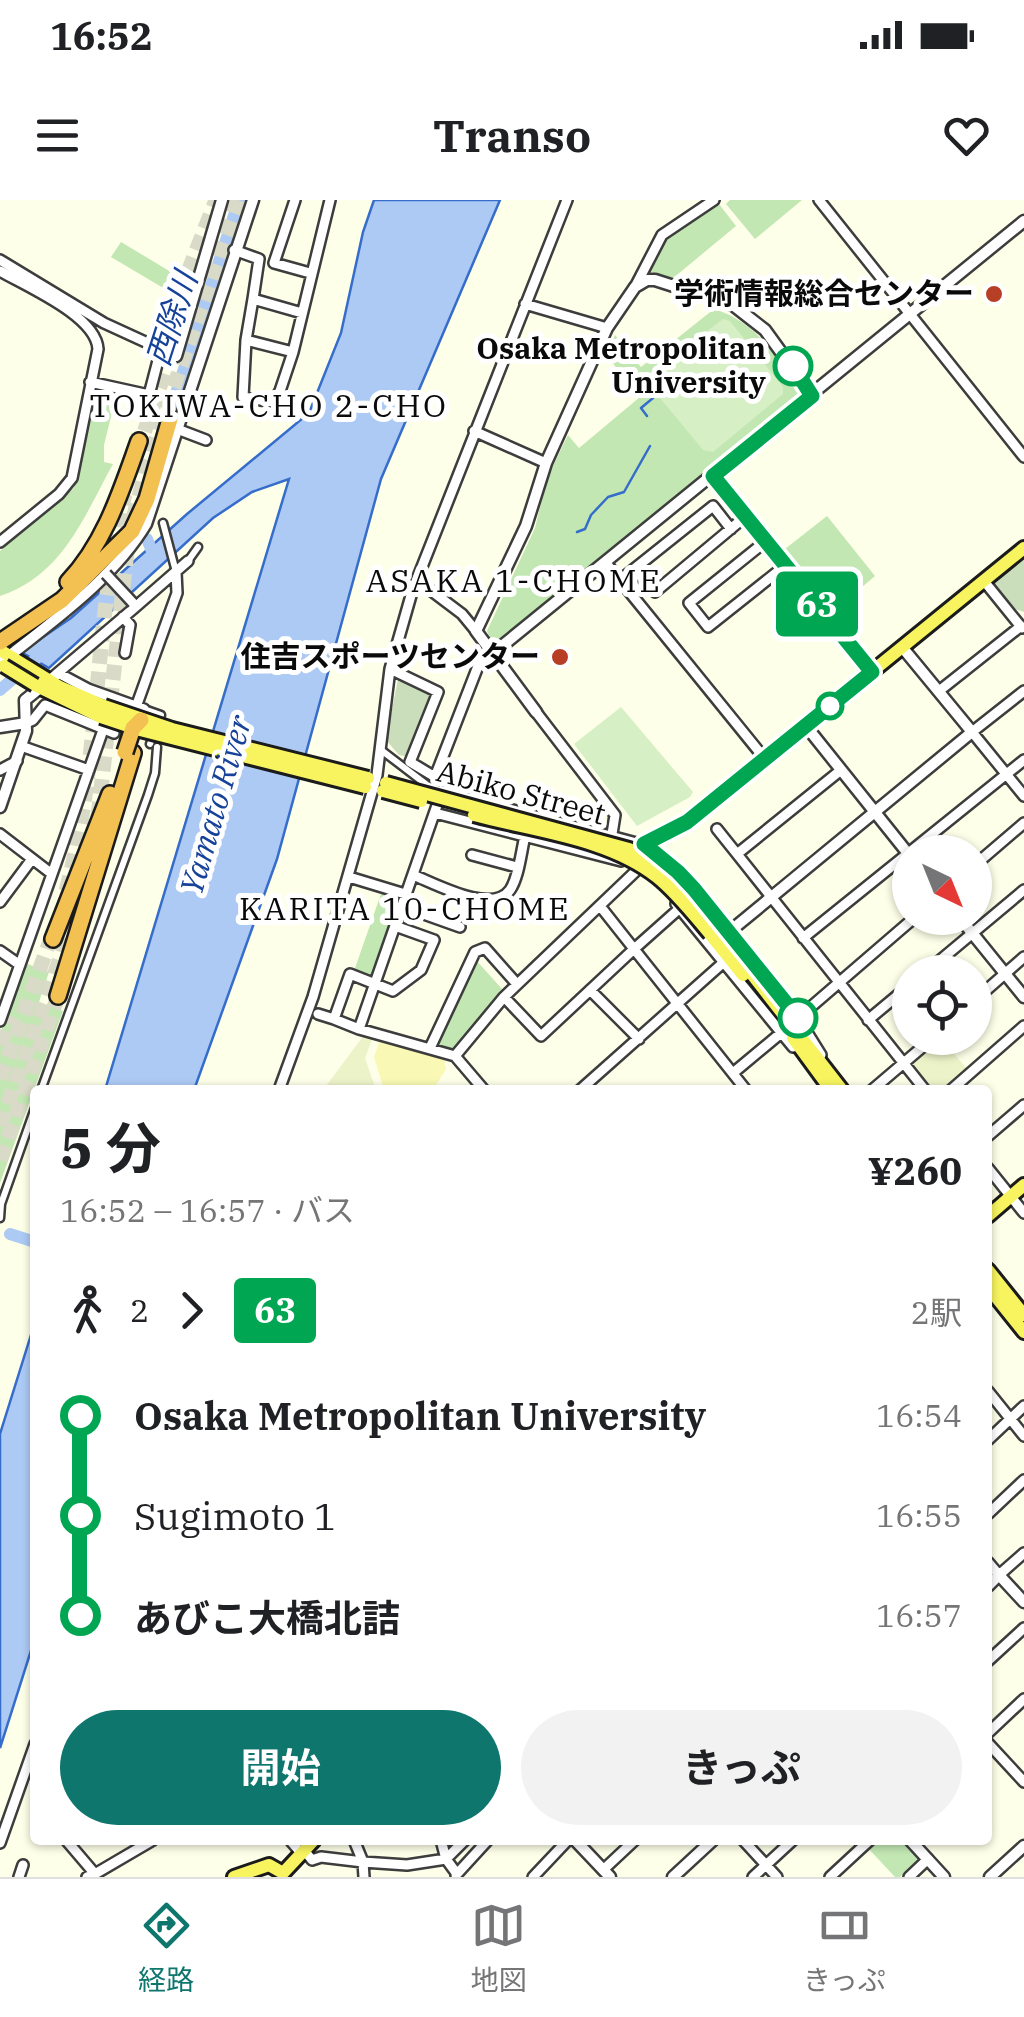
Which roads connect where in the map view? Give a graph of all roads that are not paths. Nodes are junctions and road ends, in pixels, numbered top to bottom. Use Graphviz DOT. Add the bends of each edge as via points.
graph roads {
  1 [pos="222,200"];
  2 [pos="253,200"];
  3 [pos="295,200"];
  4 [pos="330,200"];
  5 [pos="567,200"];
  6 [pos="714,200"];
  7 [pos="819,200"];
  8 [pos="1024,221"];
  9 [pos="234,250"];
  10 [pos="260,258"];
  11 [pos="0,260"];
  12 [pos="274,262"];
  13 [pos="0,271"];
  14 [pos="310,273"];
  15 [pos="635,287"];
  16 [pos="252,300"];
  17 [pos="526,304"];
  18 [pos="302,313"];
  19 [pos="910,314"];
  20 [pos="607,328"];
  21 [pos="246,340"];
  22 [pos="161,349"];
  23 [pos="292,352"];
  24 [pos="176,356"];
  25 [pos="90,382"];
  26 [pos="812,396"];
  27 [pos="173,424"];
  28 [pos="474,431"];
  29 [pos="206,440"];
  30 [pos="139,441"];
  31 [pos="1024,457"];
  32 [pos="546,463"];
  33 [pos="713,476"];
  34 [pos="746,516"];
  35 [pos="163,523"];
  36 [pos="732,529"];
  37 [pos="766,541"];
  38 [pos="0,542"];
  39 [pos="198,546"];
  40 [pos="1024,548"];
  41 [pos="188,561"];
  42 [pos="606,563"];
  43 [pos="786,565"];
  44 [pos="634,569"];
  45 [pos="175,570"];
  46 [pos="106,574"];
  47 [pos="416,580"];
  48 [pos="619,580"];
  49 [pos="984,581"];
  50 [pos="133,606"];
  51 [pos="123,617"];
  52 [pos="1022,628"];
  53 [pos="0,631"];
  54 [pos="476,631"];
  55 [pos="902,647"];
  56 [pos="124,653"];
  57 [pos="492,654"];
  58 [pos="4,656"];
  59 [pos="390,670"];
  60 [pos="872,672"];
  61 [pos="45,681"];
  62 [pos="939,690"];
  63 [pos="1024,692"];
  64 [pos="536,712"];
  65 [pos="102,717"];
  66 [pos="26,723"];
  67 [pos="806,726"];
  68 [pos="0,727"];
  69 [pos="136,730"];
  70 [pos="972,732"];
  71 [pos="114,733"];
  72 [pos="22,746"];
  73 [pos="378,748"];
  74 [pos="765,759"];
  75 [pos="1024,760"];
  76 [pos="17,761"];
  77 [pos="0,770"];
  78 [pos="89,770"];
  79 [pos="841,770"];
  80 [pos="1006,774"];
  81 [pos="375,785"];
  82 [pos="442,791"];
  83 [pos="1024,796"];
  84 [pos="0,807"];
  85 [pos="875,812"];
  86 [pos="435,813"];
  87 [pos="570,823"];
  88 [pos="1024,823"];
  89 [pos="716,830"];
  90 [pos="0,834"];
  91 [pos="612,834"];
  92 [pos="893,835"];
  93 [pos="933,835"];
  94 [pos="525,836"];
  95 [pos="644,844"];
  96 [pos="565,846"];
  97 [pos="992,850"];
  98 [pos="736,854"];
  99 [pos="32,858"];
  100 [pos="617,860"];
  101 [pos="469,866"];
  102 [pos="517,867"];
  103 [pos="892,868"];
  104 [pos="637,870"];
  105 [pos="678,872"];
  106 [pos="52,874"];
  107 [pos="413,875"];
  108 [pos="350,876"];
  109 [pos="663,889"];
  110 [pos="1024,890"];
  111 [pos="406,894"];
  112 [pos="770,898"];
  113 [pos="0,902"];
  114 [pos="402,906"];
  115 [pos="600,906"];
  116 [pos="680,908"];
  117 [pos="992,918"];
  118 [pos="456,923"];
  119 [pos="395,926"];
  120 [pos="718,931"];
  121 [pos="894,935"];
  122 [pos="973,935"];
  123 [pos="975,935"];
  124 [pos="803,938"];
  125 [pos="52,939"];
  126 [pos="634,949"];
  127 [pos="0,951"];
  128 [pos="947,955"];
  129 [pos="1024,957"];
  130 [pos="724,962"];
  131 [pos="20,965"];
  132 [pos="1005,973"];
  133 [pos="838,982"];
  134 [pos="516,983"];
  135 [pos="375,984"];
  136 [pos="992,985"];
  137 [pos="590,990"];
  138 [pos="58,996"];
  139 [pos="504,996"];
  140 [pos="1024,997"];
  141 [pos="892,1000"];
  142 [pos="678,1004"];
  143 [pos="318,1014"];
  144 [pos="798,1018"];
  145 [pos="334,1019"];
  146 [pos="868,1020"];
  147 [pos="0,1021"];
  148 [pos="1024,1026"];
  149 [pos="360,1029"];
  150 [pos="781,1032"];
  151 [pos="639,1039"];
  152 [pos="430,1048"];
  153 [pos="913,1055"];
  154 [pos="456,1056"];
  155 [pos="903,1064"];
  156 [pos="733,1074"];
  157 [pos="43,1085"];
  158 [pos="281,1085"];
  159 [pos="480,1085"];
  160 [pos="586,1085"];
  161 [pos="741,1085"];
  162 [pos="833,1085"];
  163 [pos="833,1085"];
  164 [pos="833,1085"];
  165 [pos="878,1085"];
  166 [pos="921,1085"];
  167 [pos="957,1085"];
  168 [pos="1024,1105"];
  169 [pos="30,1122"];
  170 [pos="992,1133"];
  171 [pos="992,1173"];
  172 [pos="1024,1185"];
  173 [pos="1010,1196"];
  174 [pos="992,1212"];
  175 [pos="1024,1213"];
  176 [pos="0,1218"];
  177 [pos="992,1275"];
  178 [pos="992,1292"];
  179 [pos="1024,1316"];
  180 [pos="1024,1332"];
  181 [pos="992,1396"];
  182 [pos="1024,1406"];
  183 [pos="1009,1417"];
  184 [pos="992,1432"];
  185 [pos="1024,1436"];
  186 [pos="1024,1480"];
  187 [pos="992,1510"];
  188 [pos="1024,1553"];
  189 [pos="992,1567"];
  190 [pos="999,1575"];
  191 [pos="992,1582"];
  192 [pos="1024,1602"];
  193 [pos="1024,1628"];
  194 [pos="992,1657"];
  195 [pos="1024,1699"];
  196 [pos="992,1729"];
  197 [pos="992,1747"];
  198 [pos="30,1758"];
  199 [pos="1022,1776"];
  200 [pos="0,1843"];
  201 [pos="69,1845"];
  202 [pos="145,1845"];
  203 [pos="356,1845"];
  204 [pos="442,1845"];
  205 [pos="460,1845"];
  206 [pos="484,1845"];
  207 [pos="567,1845"];
  208 [pos="577,1845"];
  209 [pos="631,1845"];
  210 [pos="708,1845"];
  211 [pos="748,1845"];
  212 [pos="787,1845"];
  213 [pos="865,1845"];
  214 [pos="915,1845"];
  215 [pos="1024,1846"];
  216 [pos="306,1848"];
  217 [pos="446,1859"];
  218 [pos="928,1859"];
  219 [pos="363,1862"];
  220 [pos="766,1864"];
  221 [pos="23,1865"];
  222 [pos="606,1873"];
  223 [pos="91,1876"];
  224 [pos="282,1876"];
  225 [pos="456,1876"];
  226 [pos="19,1877"];
  227 [pos="234,1877"];
  228 [pos="364,1877"];
  229 [pos="533,1877"];
  230 [pos="673,1877"];
  231 [pos="752,1877"];
  232 [pos="777,1877"];
  233 [pos="830,1877"];
  234 [pos="908,1877"];
  235 [pos="944,1877"];
  236 [pos="990,1877"];
  1 -- 24 [label="street"];
  2 -- 9 [label="street"];
  3 -- 12 [label="street"];
  4 -- 14 [label="street"];
  5 -- 17 [label="street"];
  6 -- 15 [label="street" via="662,235"];
  7 -- 19 [label="street"];
  8 -- 19 [label="street"];
  9 -- 10 [label="street"];
  9 -- 27 [label="street"];
  10 -- 12 [label="street"];
  10 -- 16 [label="street"];
  11 -- 22 [label="street"];
  12 -- 14 [label="street"];
  13 -- 25 [label="street" via="94,330 98,349"];
  14 -- 18 [label="street"];
  15 -- 20 [label="street"];
  15 -- 26 [label="street" via="655,280 732,305 765,330"];
  16 -- 18 [label="street"];
  16 -- 21 [label="street"];
  17 -- 20 [label="street"];
  17 -- 28 [label="street"];
  18 -- 23 [label="street"];
  19 -- 26 [label="street"];
  19 -- 31 [label="street"];
  20 -- 32 [label="street"];
  21 -- 23 [label="street"];
  21 -- 23 [label="street" via="243,396 273,402"];
  22 -- 24 [label="street"];
  22 -- 25 [label="street" via="149,395"];
  25 -- 38 [label="street" via="68,486"];
  26 -- 33 [label="street"];
  27 -- 29 [label="street"];
  27 -- 46 [label="street" via="146,524"];
  27 -- 58 [label="highway" via="128,537"];
  28 -- 32 [label="street"];
  28 -- 47 [label="street"];
  30 -- 53 [label="highway" via="112,515 86,561 52,596"];
  32 -- 54 [label="street" via="526,526"];
  33 -- 34 [label="street"];
  33 -- 42 [label="street"];
  34 -- 36 [label="street"];
  34 -- 37 [label="street"];
  35 -- 45 [label="street"];
  36 -- 44 [label="street" via="654,592"];
  36 -- 44 [label="street" via="713,506"];
  37 -- 43 [label="street"];
  37 -- 43 [label="street" via="690,603 708,628"];
  39 -- 41 [label="street"];
  40 -- 49 [label="main road"];
  41 -- 45 [label="street"];
  42 -- 48 [label="street"];
  42 -- 57 [label="street"];
  43 -- 60 [label="street"];
  44 -- 48 [label="street"];
  45 -- 50 [label="street"];
  45 -- 69 [label="street" via="177,593"];
  46 -- 50 [label="street, bridge"];
  46 -- 58 [label="street"];
  47 -- 54 [label="street"];
  47 -- 59 [label="street"];
  48 -- 74 [label="street"];
  49 -- 52 [label="street"];
  49 -- 55 [label="main road"];
  50 -- 51 [label="street"];
  51 -- 56 [label="street" via="130,625"];
  51 -- 61 [label="street"];
  52 -- 62 [label="street"];
  54 -- 57 [label="street"];
  55 -- 60 [label="main road"];
  55 -- 62 [label="street"];
  57 -- 59 [label="street" via="480,660 434,777 410,762 438,692"];
  57 -- 64 [label="street"];
  58 -- 61 [label="main road, Abiko Street, bridge"];
  59 -- 73 [label="street"];
  60 -- 67 [label="main road"];
  61 -- 65 [label="main road, Abiko Street"];
  61 -- 66 [label="street" via="25,700"];
  61 -- 69 [label="street" via="88,690"];
  62 -- 70 [label="street"];
  63 -- 70 [label="street"];
  64 -- 91 [label="street" via="615,815"];
  65 -- 66 [label="street" via="45,705"];
  65 -- 69 [label="main road, Abiko Street, bridge"];
  65 -- 71 [label="street"];
  65 -- 78 [label="street"];
  66 -- 68 [label="street"];
  66 -- 72 [label="street"];
  67 -- 74 [label="main road"];
  67 -- 79 [label="street"];
  69 -- 81 [label="main road, Abiko Street, bridge"];
  69 -- 125 [label="highway"];
  69 -- 138 [label="highway"];
  69 -- 157 [label="street" via="160,714 155,773"];
  70 -- 80 [label="street"];
  70 -- 85 [label="street"];
  72 -- 76 [label="street"];
  72 -- 78 [label="street"];
  73 -- 81 [label="street"];
  73 -- 82 [label="street"];
  74 -- 95 [label="main road" via="687,822"];
  75 -- 80 [label="street"];
  76 -- 77 [label="street"];
  76 -- 84 [label="street"];
  78 -- 106 [label="street"];
  79 -- 85 [label="street"];
  79 -- 98 [label="street"];
  80 -- 83 [label="street"];
  80 -- 93 [label="street"];
  81 -- 108 [label="street"];
  81 -- 120 [label="main road, Abiko Street, bridge" via="629,849 662,868"];
  82 -- 86 [label="street"];
  82 -- 87 [label="street"];
  85 -- 92 [label="street"];
  85 -- 112 [label="street"];
  86 -- 94 [label="street"];
  86 -- 107 [label="street"];
  87 -- 91 [label="street"];
  87 -- 96 [label="street" via="559,840"];
  88 -- 97 [label="street"];
  89 -- 98 [label="street"];
  90 -- 99 [label="street"];
  91 -- 95 [label="street"];
  94 -- 96 [label="street"];
  94 -- 102 [label="street"];
  95 -- 100 [label="street"];
  95 -- 105 [label="street"];
  96 -- 100 [label="street"];
  98 -- 112 [label="street"];
  99 -- 106 [label="street"];
  99 -- 113 [label="street"];
  100 -- 104 [label="street"];
  101 -- 102 [label="street" via="473,852"];
  102 -- 107 [label="street" via="511,889 486,902"];
  103 -- 124 [label="street"];
  104 -- 109 [label="street"];
  104 -- 115 [label="street"];
  105 -- 109 [label="street"];
  105 -- 120 [label="street"];
  106 -- 131 [label="street"];
  107 -- 111 [label="street"];
  108 -- 111 [label="street"];
  108 -- 158 [label="street"];
  109 -- 116 [label="street"];
  110 -- 117 [label="street"];
  111 -- 114 [label="street"];
  112 -- 120 [label="street"];
  112 -- 124 [label="street"];
  114 -- 118 [label="street"];
  114 -- 119 [label="street"];
  115 -- 126 [label="street"];
  115 -- 134 [label="street"];
  116 -- 126 [label="street"];
  116 -- 130 [label="street"];
  119 -- 135 [label="street"];
  119 -- 135 [label="street" via="434,940 421,970 393,990"];
  120 -- 144 [label="street"];
  120 -- 162 [label="main road, Abiko Street"];
  121 -- 133 [label="street"];
  122 -- 128 [label="street"];
  123 -- 132 [label="street"];
  124 -- 133 [label="street"];
  126 -- 137 [label="street"];
  126 -- 142 [label="street"];
  127 -- 131 [label="street"];
  129 -- 132 [label="street"];
  130 -- 142 [label="street"];
  130 -- 150 [label="street"];
  131 -- 147 [label="street"];
  132 -- 136 [label="street"];
  132 -- 140 [label="street"];
  133 -- 144 [label="street"];
  133 -- 146 [label="street"];
  134 -- 139 [label="street"];
  134 -- 152 [label="street" via="485,948 475,952"];
  135 -- 145 [label="street" via="350,974"];
  135 -- 149 [label="street"];
  137 -- 139 [label="street" via="541,1036"];
  137 -- 151 [label="street"];
  139 -- 154 [label="street"];
  141 -- 146 [label="street"];
  142 -- 151 [label="street"];
  142 -- 156 [label="street"];
  143 -- 145 [label="street"];
  144 -- 163 [label="street"];
  145 -- 149 [label="street"];
  146 -- 155 [label="street"];
  148 -- 167 [label="street"];
  149 -- 152 [label="street"];
  150 -- 156 [label="street"];
  150 -- 164 [label="street"];
  151 -- 160 [label="street"];
  152 -- 154 [label="street"];
  153 -- 155 [label="street"];
  154 -- 159 [label="street"];
  155 -- 165 [label="street"];
  155 -- 166 [label="street"];
  156 -- 161 [label="street"];
  168 -- 170 [label="street"];
  169 -- 176 [label="street"];
  171 -- 173 [label="street"];
  172 -- 173 [label="main road"];
  173 -- 174 [label="main road"];
  173 -- 175 [label="street"];
  177 -- 179 [label="main road"];
  178 -- 180 [label="main road"];
  181 -- 183 [label="street"];
  182 -- 183 [label="street"];
  183 -- 184 [label="street"];
  183 -- 185 [label="street"];
  186 -- 187 [label="street"];
  188 -- 190 [label="street"];
  189 -- 190 [label="street"];
  190 -- 191 [label="street"];
  190 -- 192 [label="street"];
  193 -- 194 [label="street"];
  195 -- 196 [label="street"];
  197 -- 199 [label="street"];
  198 -- 200 [label="street"];
  201 -- 223 [label="street"];
  202 -- 223 [label="street"];
  203 -- 219 [label="street"];
  204 -- 217 [label="street"];
  205 -- 217 [label="street"];
  206 -- 225 [label="street"];
  207 -- 229 [label="street"];
  208 -- 222 [label="street"];
  209 -- 222 [label="street"];
  210 -- 230 [label="street"];
  211 -- 220 [label="street"];
  212 -- 220 [label="street"];
  213 -- 233 [label="street"];
  214 -- 218 [label="street"];
  215 -- 236 [label="street"];
  216 -- 219 [label="street" via="312,1860"];
  216 -- 224 [label="main road"];
  217 -- 219 [label="street" via="408,1866"];
  217 -- 225 [label="street"];
  218 -- 234 [label="street"];
  218 -- 235 [label="street"];
  219 -- 228 [label="street"];
  220 -- 231 [label="street"];
  220 -- 232 [label="street"];
  221 -- 226 [label="street"];
  224 -- 227 [label="main road" via="269,1865"];
}
